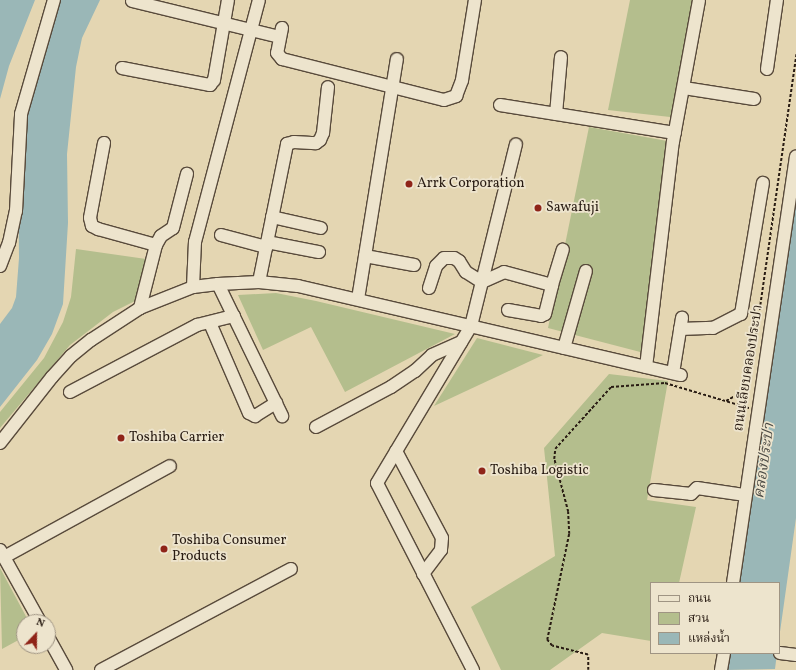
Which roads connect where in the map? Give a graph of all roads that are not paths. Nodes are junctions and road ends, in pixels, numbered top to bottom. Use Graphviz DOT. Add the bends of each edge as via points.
graph roads {
  1 [pos="54,0"];
  2 [pos="228,0"];
  3 [pos="259,0"];
  4 [pos="475,0"];
  5 [pos="699,0"];
  6 [pos="777,0"];
  7 [pos="139,2"];
  8 [pos="224,24"];
  9 [pos="251,30"];
  10 [pos="561,57"];
  11 [pos="397,58"];
  12 [pos="122,68"];
  13 [pos="767,69"];
  14 [pos="328,87"];
  15 [pos="393,87"];
  16 [pos="684,88"];
  17 [pos="754,99"];
  18 [pos="500,105"];
  19 [pos="556,114"];
  20 [pos="675,133"];
  21 [pos="104,143"];
  22 [pos="516,144"];
  23 [pos="796,157"];
  24 [pos="187,174"];
  25 [pos="764,184"];
  26 [pos="272,217"];
  27 [pos="321,228"];
  28 [pos="220,235"];
  29 [pos="156,245"];
  30 [pos="266,245"];
  31 [pos="3,249"];
  32 [pos="563,250"];
  33 [pos="319,252"];
  34 [pos="365,256"];
  35 [pos="414,265"];
  36 [pos="0,266"];
  37 [pos="586,271"];
  38 [pos="258,282"];
  39 [pos="482,282"];
  40 [pos="218,284"];
  41 [pos="552,284"];
  42 [pos="193,287"];
  43 [pos="429,288"];
  44 [pos="358,299"];
  45 [pos="140,308"];
  46 [pos="508,310"];
  47 [pos="234,316"];
  48 [pos="210,323"];
  49 [pos="471,326"];
  50 [pos="461,342"];
  51 [pos="564,348"];
  52 [pos="646,367"];
  53 [pos="70,392"];
  54 [pos="276,403"];
  55 [pos="282,416"];
  56 [pos="316,426"];
  57 [pos="0,443"];
  58 [pos="396,451"];
  59 [pos="170,466"];
  60 [pos="654,490"];
  61 [pos="745,495"];
  62 [pos="2,553"];
  63 [pos="291,568"];
  64 [pos="423,574"];
  65 [pos="733,582"];
  66 [pos="36,614"];
  67 [pos="56,652"];
  68 [pos="780,653"];
  69 [pos="724,654"];
  70 [pos="796,655"];
  71 [pos="66,670"];
  72 [pos="101,670"];
  73 [pos="474,670"];
  74 [pos="721,670"];
  1 -- 31 [label="street" via="21,114 16,211"];
  2 -- 8 [label="street"];
  3 -- 9 [label="street"];
  4 -- 15 [label="street" via="462,80 456,96 444,100"];
  5 -- 16 [label="street"];
  6 -- 13 [label="street"];
  7 -- 8 [label="street"];
  8 -- 9 [label="street"];
  8 -- 12 [label="street" via="214,80 210,85"];
  9 -- 15 [label="street" via="281,33 277,53 282,59"];
  9 -- 42 [label="street" via="195,242"];
  10 -- 19 [label="street"];
  11 -- 15 [label="street"];
  14 -- 26 [label="street" via="320,140 316,143 287,144"];
  15 -- 34 [label="street"];
  16 -- 17 [label="street"];
  16 -- 20 [label="street"];
  18 -- 19 [label="street"];
  19 -- 20 [label="street"];
  20 -- 52 [label="street"];
  21 -- 29 [label="street" via="90,218 92,226"];
  22 -- 39 [label="street"];
  23 -- 61 [label="street, ถนนเลียบคลองประปา"];
  24 -- 29 [label="street" via="173,228 161,236"];
  25 -- 52 [label="street" via="741,314 713,328 681,324 677,374"];
  26 -- 27 [label="street"];
  26 -- 30 [label="street"];
  28 -- 30 [label="street"];
  29 -- 45 [label="street"];
  30 -- 33 [label="street"];
  30 -- 38 [label="street"];
  31 -- 36 [label="street"];
  32 -- 41 [label="street"];
  34 -- 35 [label="street"];
  34 -- 44 [label="street"];
  37 -- 51 [label="street"];
  38 -- 40 [label="street"];
  38 -- 44 [label="street" via="298,286"];
  39 -- 41 [label="street" via="504,272"];
  39 -- 43 [label="street" via="466,272 459,261 444,258 436,266"];
  39 -- 49 [label="street"];
  40 -- 42 [label="street"];
  40 -- 47 [label="street"];
  41 -- 46 [label="street" via="545,314 541,316"];
  42 -- 45 [label="street"];
  44 -- 49 [label="street"];
  45 -- 57 [label="street" via="71,356"];
  47 -- 48 [label="street"];
  47 -- 54 [label="street"];
  48 -- 53 [label="street" via="197,325"];
  48 -- 54 [label="street" via="249,413 255,416"];
  49 -- 50 [label="street"];
  49 -- 51 [label="street"];
  50 -- 56 [label="street" via="432,355 415,371 391,387"];
  50 -- 58 [label="street"];
  51 -- 52 [label="street"];
  54 -- 55 [label="street"];
  58 -- 64 [label="street" via="377,481 377,486"];
  58 -- 64 [label="street" via="442,538 441,550"];
  59 -- 62 [label="street"];
  60 -- 61 [label="street" via="691,494 697,488"];
  61 -- 65 [label="street, ถนนเลียบคลองประปา"];
  62 -- 66 [label="street"];
  63 -- 72 [label="street"];
  64 -- 73 [label="street"];
  67 -- 71 [label="street"];
  68 -- 70 [label="street"];
  69 -- 74 [label="street"];
}
